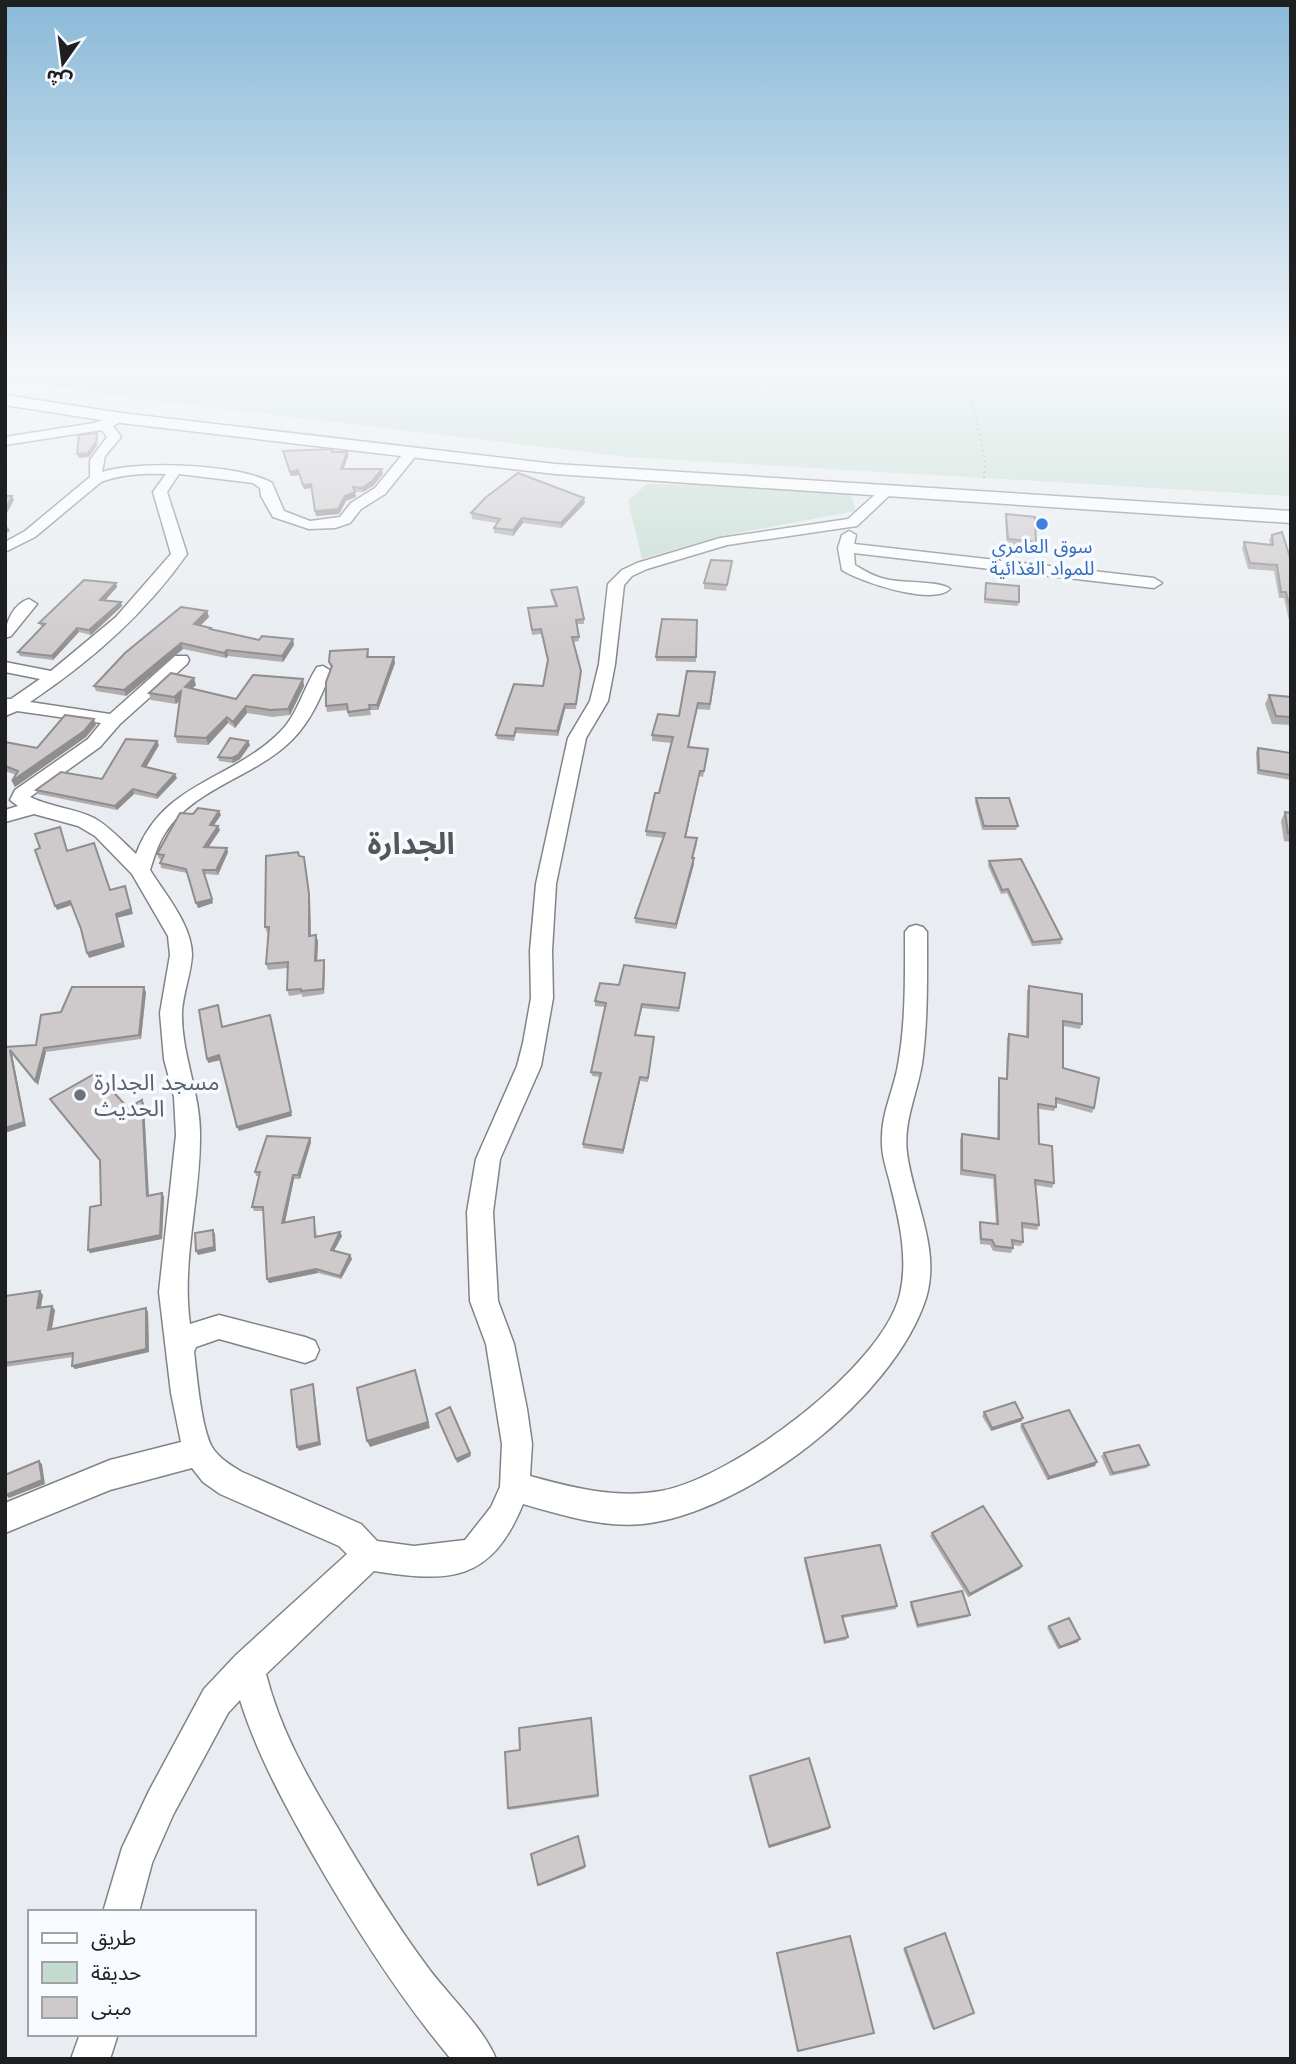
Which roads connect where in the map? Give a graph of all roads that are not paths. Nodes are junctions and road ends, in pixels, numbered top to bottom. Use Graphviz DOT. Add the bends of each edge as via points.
graph roads {
  1 [pos="94,465"];
  2 [pos="401,465"];
  3 [pos="524,465"];
  4 [pos="175,470"];
  5 [pos="97,478"];
  6 [pos="885,493"];
  7 [pos="1291,517"];
  8 [pos="852,523"];
  9 [pos="5,548"];
  10 [pos="846,548"];
  11 [pos="1154,583"];
  12 [pos="942,589"];
  13 [pos="29,604"];
  14 [pos="5,633"];
  15 [pos="181,660"];
  16 [pos="5,667"];
  17 [pos="323,671"];
  18 [pos="55,677"];
  19 [pos="8,706"];
  20 [pos="114,720"];
  21 [pos="34,808"];
  22 [pos="5,816"];
  23 [pos="140,870"];
  24 [pos="916,932"];
  25 [pos="306,1350"];
  26 [pos="180,1351"];
  27 [pos="198,1452"];
  28 [pos="515,1488"];
  29 [pos="5,1518"];
  30 [pos="369,1555"];
  31 [pos="248,1667"];
  32 [pos="122,1910"];
  33 [pos="98,2036"];
  34 [pos="90,2059"];
  35 [pos="477,2059"];
  1 -- 5 [label="street"];
  2 -- 4 [label="street" via="380,491 356,506 345,520 323,526 278,514 267,486 257,480"];
  3 -- 6 [label="main road"];
  4 -- 5 [label="street"];
  4 -- 18 [label="street" via="159,492 179,554 108,634"];
  5 -- 9 [label="street" via="44,525"];
  6 -- 7 [label="main road"];
  6 -- 8 [label="street"];
  8 -- 10 [label="street"];
  8 -- 28 [label="street" via="725,541 642,566 616,584 600,701 577,738 546,884 542,998 534,1043 529,1066 488,1159 480,1212 484,1301 513,1409"];
  10 -- 11 [label="street"];
  10 -- 12 [label="street" via="847,568 861,577 884,585"];
  13 -- 14 [label="street"];
  15 -- 20 [label="street"];
  16 -- 18 [label="street"];
  17 -- 23 [label="street" via="286,735 253,761 181,803 157,830"];
  18 -- 19 [label="street"];
  19 -- 20 [label="street"];
  20 -- 21 [label="street" via="94,743 22,794 20,800"];
  21 -- 22 [label="street"];
  21 -- 23 [label="street" via="91,824"];
  23 -- 26 [label="street" via="179,936 181,955 171,1013 188,1135 172,1292"];
  24 -- 28 [label="street" via="915,1029 908,1080 895,1118 894,1147 912,1227 916,1278 909,1310 886,1349 816,1422 728,1482 696,1496 637,1510"];
  25 -- 26 [label="street" via="219,1327 187,1337"];
  26 -- 27 [label="street"];
  27 -- 29 [label="street" via="110,1475"];
  27 -- 30 [label="street" via="214,1472 231,1483 350,1535"];
  28 -- 30 [label="street" via="486,1540 461,1558 414,1563"];
  30 -- 31 [label="street"];
  31 -- 32 [label="street" via="210,1710 161,1803 135,1861"];
  31 -- 35 [label="street" via="256,1706 282,1767 351,1887 435,2011"];
  33 -- 34 [label="street"];
}
